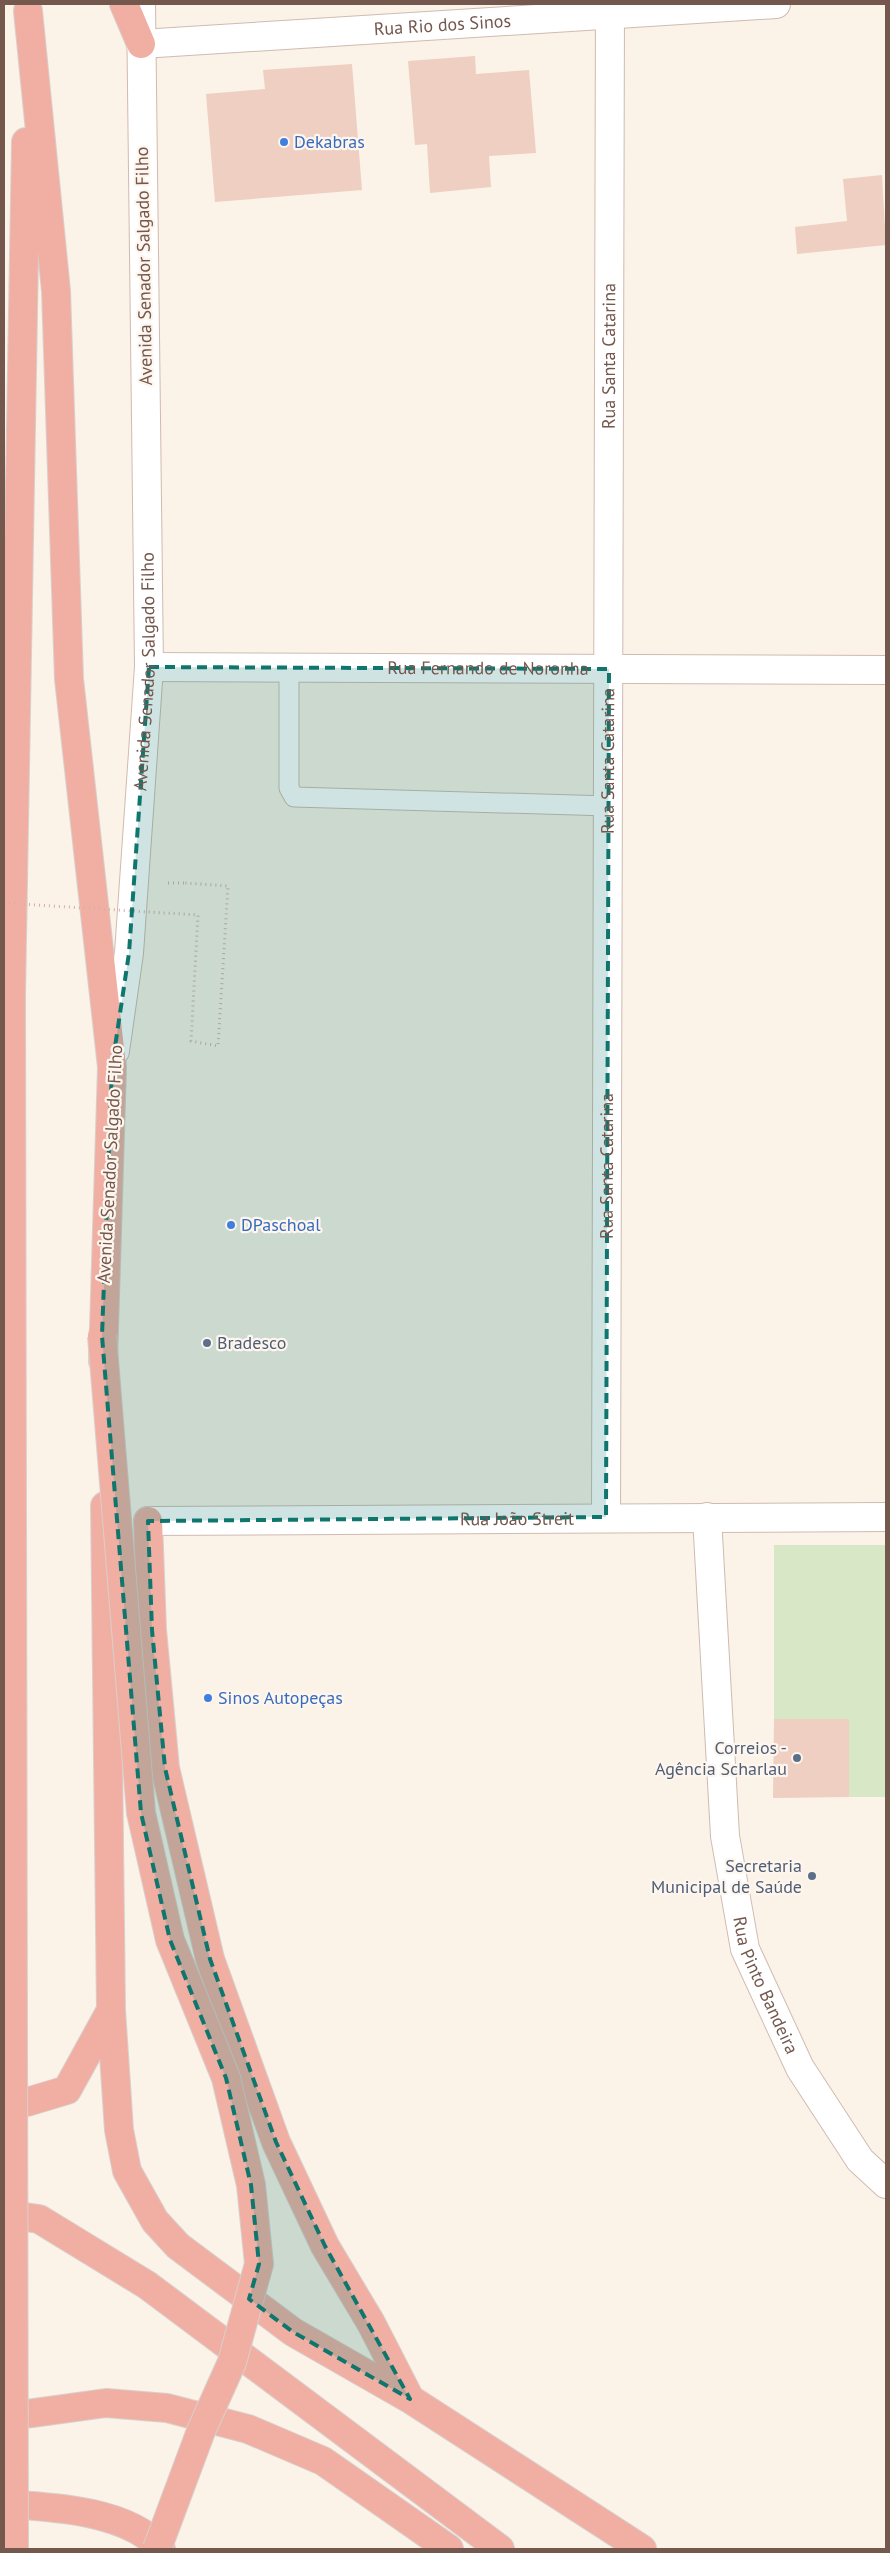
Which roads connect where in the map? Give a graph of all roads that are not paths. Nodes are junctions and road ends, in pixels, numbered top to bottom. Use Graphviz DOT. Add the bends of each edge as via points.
graph roads {
  1 [pos="124,4"];
  2 [pos="141,4"];
  3 [pos="776,4"];
  4 [pos="28,8"];
  5 [pos="610,9"];
  6 [pos="141,44"];
  7 [pos="149,667"];
  8 [pos="289,668"];
  9 [pos="609,669"];
  10 [pos="886,670"];
  11 [pos="609,806"];
  12 [pos="112,1067"];
  13 [pos="102,1336"];
  14 [pos="606,1517"];
  15 [pos="707,1517"];
  16 [pos="886,1517"];
  17 [pos="148,1521"];
  18 [pos="111,2010"];
  19 [pos="4,2104"];
  20 [pos="886,2184"];
  21 [pos="4,2214"];
  22 [pos="410,2399"];
  23 [pos="4,2417"];
  24 [pos="4,2504"];
  25 [pos="14,2549"];
  26 [pos="157,2549"];
  27 [pos="161,2549"];
  28 [pos="449,2549"];
  29 [pos="500,2549"];
  30 [pos="642,2549"];
  1 -- 6 [label="highway"];
  2 -- 6 [label="street, Avenida Senador Salgado Filho"];
  3 -- 5 [label="street, Rua Rio dos Sinos"];
  4 -- 12 [label="highway" via="56,291 69,680"];
  4 -- 25 [label="highway, bridge" via="11,996"];
  5 -- 6 [label="street, Rua Rio dos Sinos"];
  5 -- 9 [label="street, Rua Santa Catarina"];
  6 -- 7 [label="street, Avenida Senador Salgado Filho"];
  7 -- 8 [label="street, Rua Fernando de Noronha"];
  7 -- 12 [label="street, Avenida Senador Salgado Filho" via="129,953"];
  8 -- 9 [label="street, Rua Fernando de Noronha"];
  8 -- 11 [label="lane" via="289,788 294,797"];
  9 -- 10 [label="street, Rua Fernando de Noronha"];
  9 -- 11 [label="street, Rua Santa Catarina"];
  11 -- 14 [label="street, Rua Santa Catarina"];
  12 -- 13 [label="highway, Avenida Senador Salgado Filho"];
  13 -- 18 [label="highway"];
  13 -- 26 [label="highway, bridge" via="141,1813 170,1940 226,2078 251,2185 259,2264 232,2362 201,2431"];
  14 -- 15 [label="street, Rua João Streit"];
  14 -- 17 [label="street, Rua João Streit"];
  15 -- 16 [label="street, Rua João Streit"];
  15 -- 20 [label="street, Rua Pinto Bandeira" via="725,1836 745,1949 800,2068 860,2160"];
  17 -- 22 [label="highway" via="152,1630 165,1768 210,1959 276,2142 325,2246 371,2323"];
  18 -- 19 [label="highway" via="67,2090 27,2102"];
  18 -- 22 [label="highway" via="119,2130 127,2171 155,2221 178,2246 293,2332"];
  21 -- 29 [label="highway" via="39,2219 147,2285"];
  22 -- 30 [label="highway"];
  23 -- 28 [label="highway" via="106,2403 167,2408 248,2429 323,2461"];
  24 -- 27 [label="highway" via="56,2507 107,2518 150,2537"];
}
